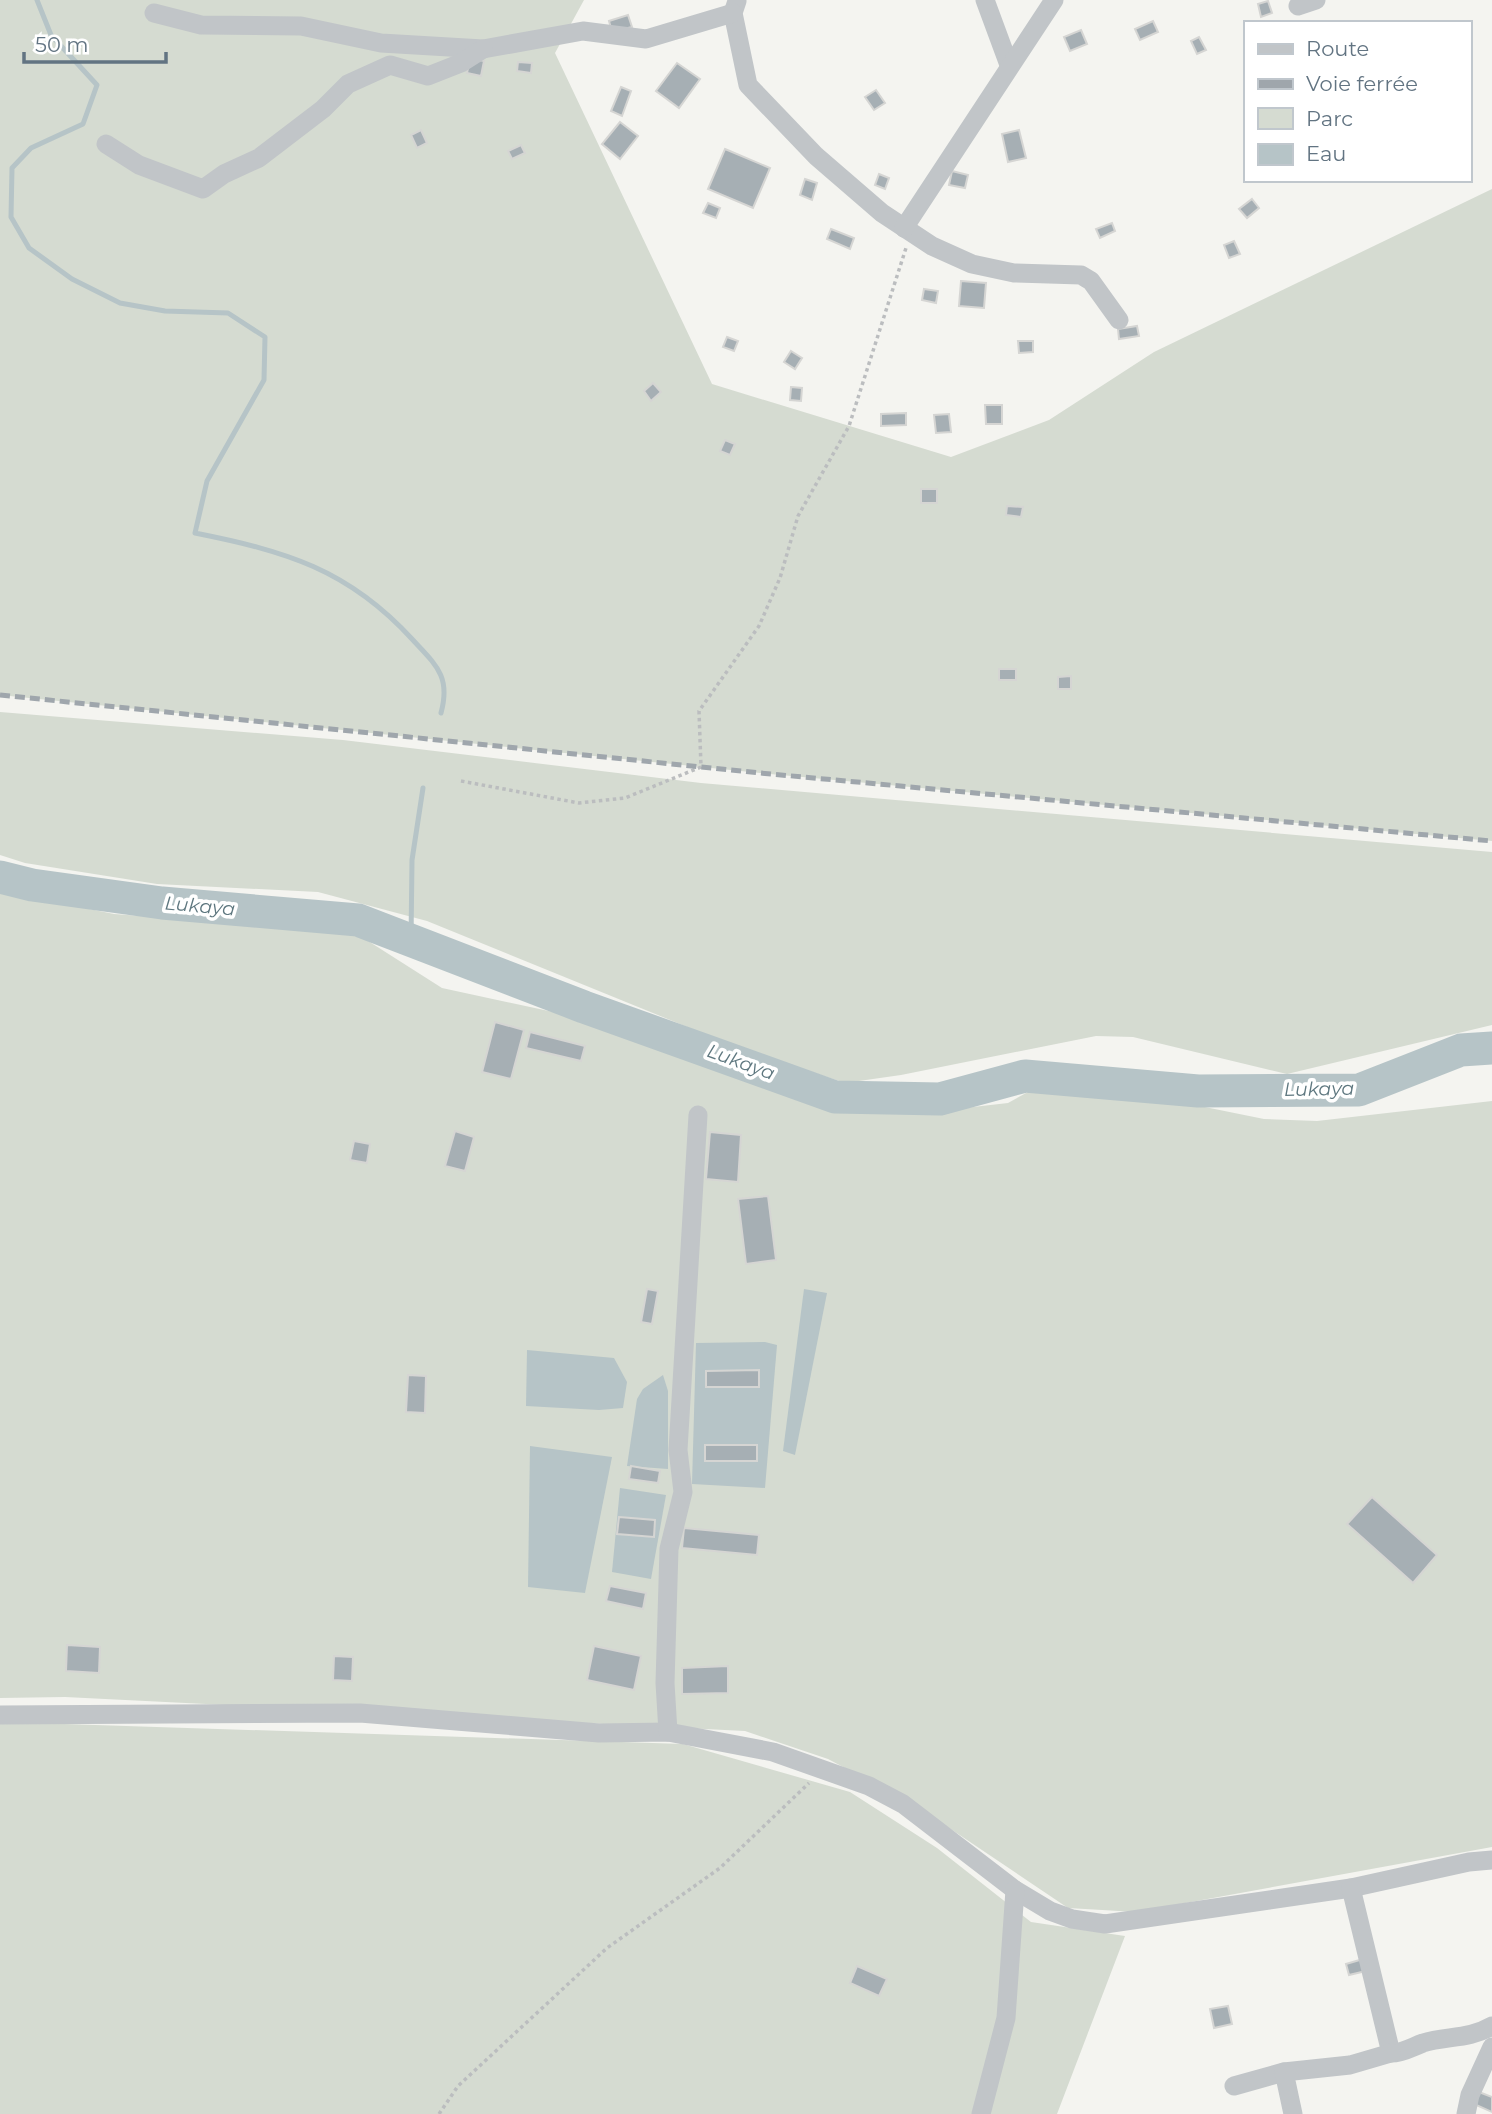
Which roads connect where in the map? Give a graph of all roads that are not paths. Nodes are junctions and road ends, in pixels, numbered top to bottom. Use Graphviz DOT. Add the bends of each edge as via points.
graph roads {
  1 [pos="985,0"];
  2 [pos="1055,0"];
  3 [pos="735,6"];
  4 [pos="153,13"];
  5 [pos="483,49"];
  6 [pos="1009,65"];
  7 [pos="106,144"];
  8 [pos="907,230"];
  9 [pos="1119,320"];
  10 [pos="698,1115"];
  11 [pos="0,1715"];
  12 [pos="668,1732"];
  13 [pos="1492,1860"];
  14 [pos="1351,1888"];
  15 [pos="1015,1890"];
  16 [pos="1492,2026"];
  17 [pos="1492,2047"];
  18 [pos="1391,2053"];
  19 [pos="1284,2072"];
  20 [pos="1234,2086"];
  21 [pos="981,2114"];
  22 [pos="1293,2114"];
  23 [pos="1466,2114"];
  1 -- 6 [label="street"];
  2 -- 6 [label="street"];
  3 -- 5 [label="street" via="646,39 583,31"];
  3 -- 8 [label="street" via="748,85 817,156"];
  4 -- 5 [label="street" via="201,25 301,26 381,43"];
  5 -- 7 [label="street" via="428,76 390,65 348,85 259,158 203,189 139,165"];
  6 -- 8 [label="street"];
  8 -- 9 [label="street" via="972,264 1014,273 1081,275 1091,281"];
  10 -- 12 [label="street" via="678,1450 683,1492 669,1549"];
  11 -- 12 [label="street" via="360,1713 599,1733"];
  12 -- 15 [label="street" via="773,1752 869,1786 904,1804"];
  13 -- 14 [label="street"];
  14 -- 15 [label="street" via="1105,1924 1072,1919"];
  14 -- 18 [label="street"];
  15 -- 21 [label="street" via="1006,2018"];
  16 -- 18 [label="street" via="1476,2034"];
  17 -- 23 [label="street"];
  18 -- 19 [label="street" via="1350,2065"];
  19 -- 20 [label="street"];
  19 -- 22 [label="street"];
}
